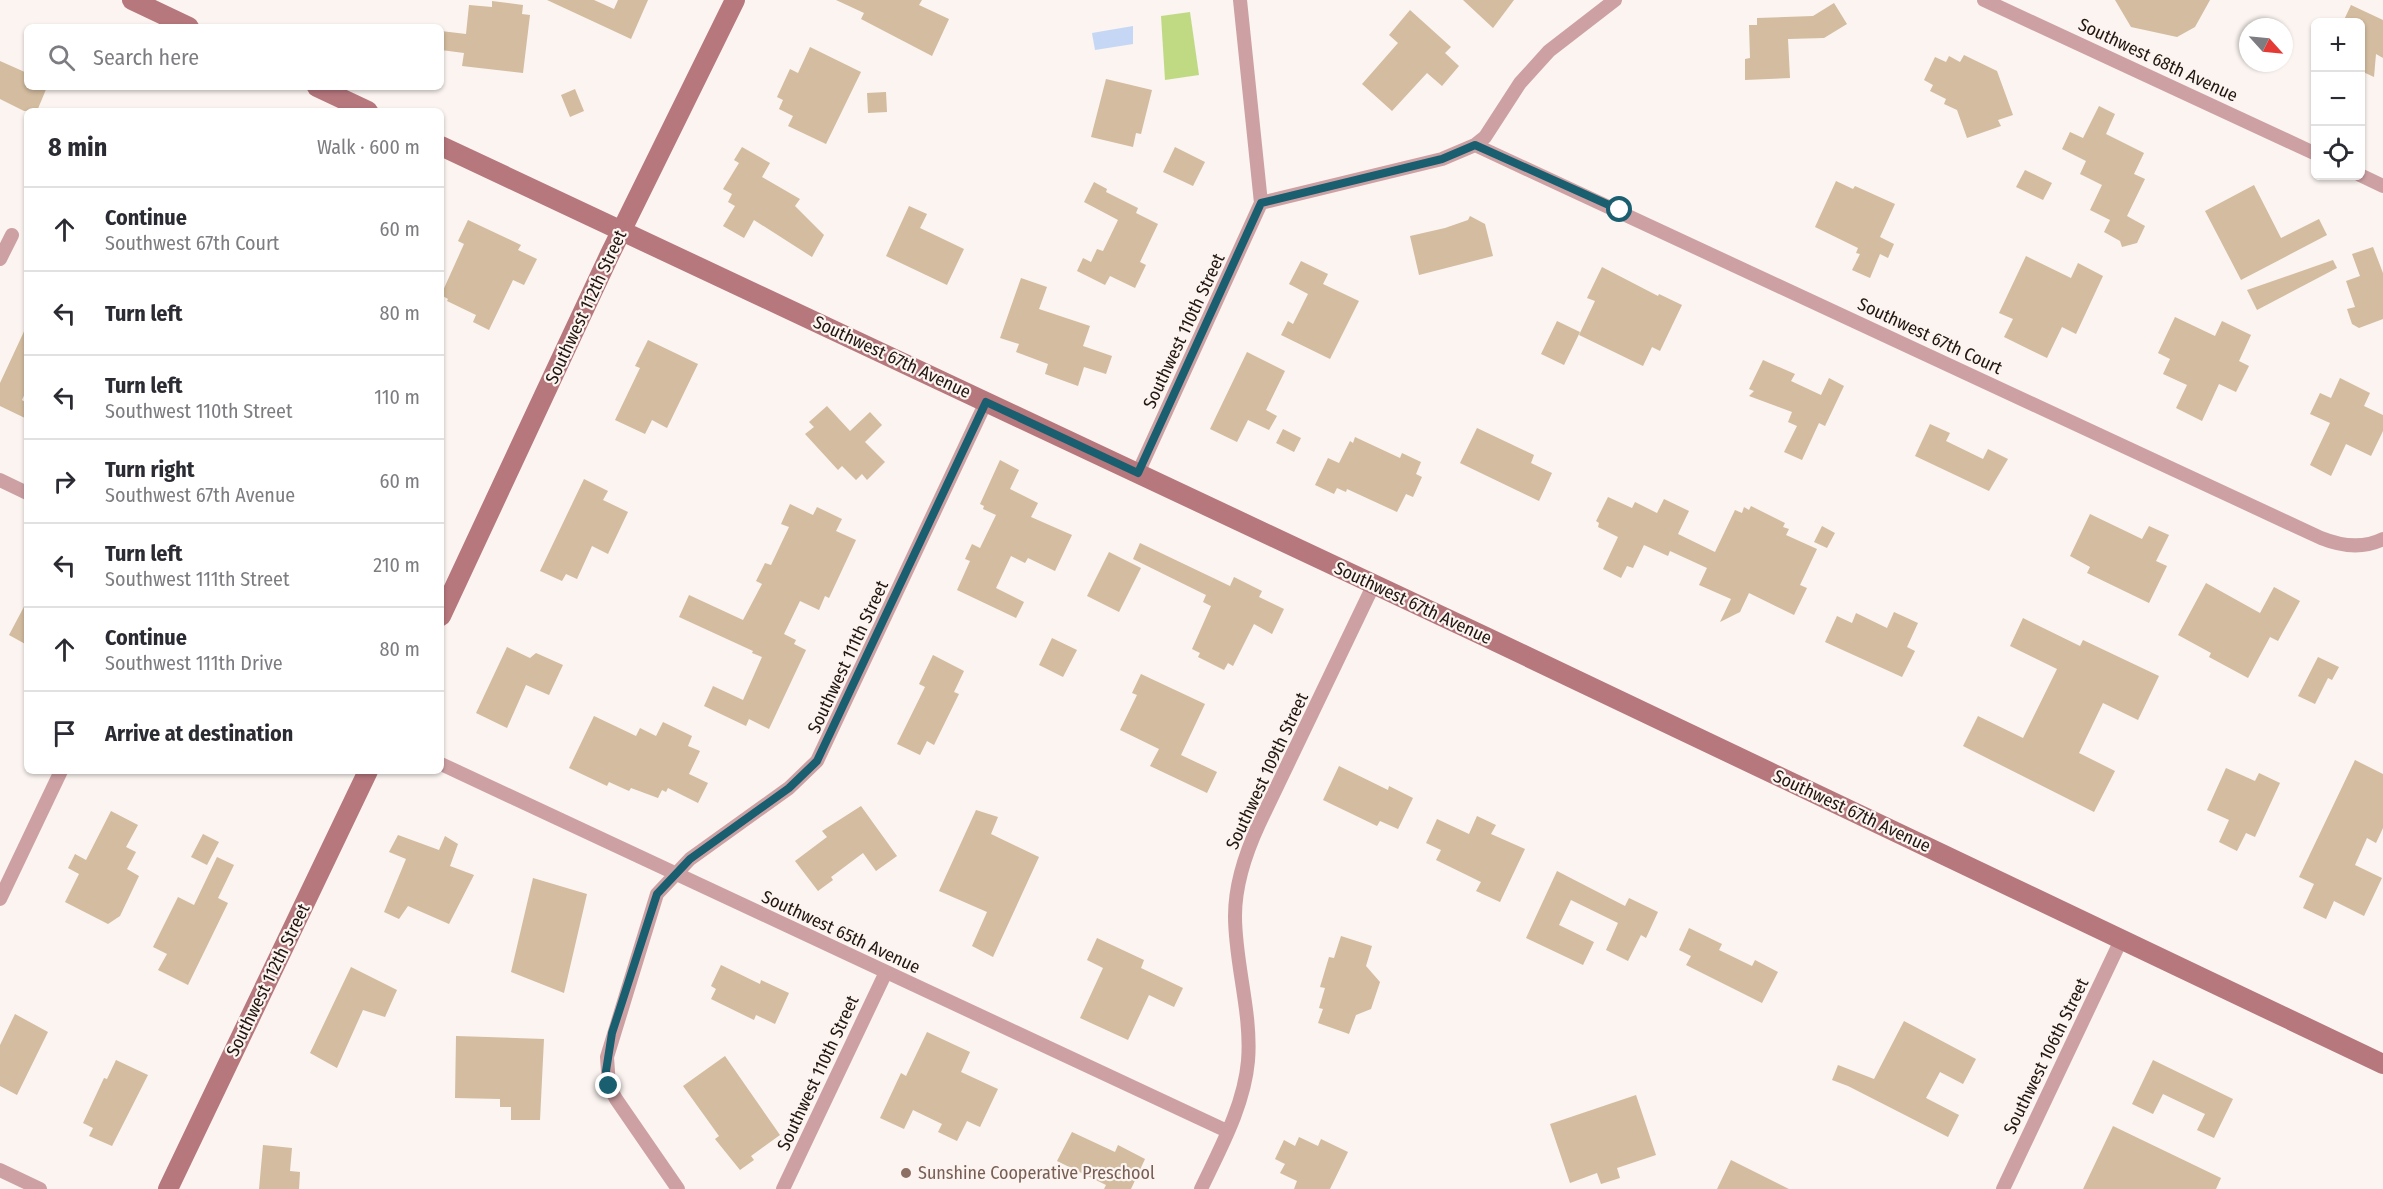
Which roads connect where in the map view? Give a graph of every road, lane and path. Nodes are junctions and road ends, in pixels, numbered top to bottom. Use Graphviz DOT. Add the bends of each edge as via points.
graph roads {
  1 [pos="132,0"];
  2 [pos="735,0"];
  3 [pos="1240,0"];
  4 [pos="1615,0"];
  5 [pos="1984,0"];
  6 [pos="183,24"];
  7 [pos="323,90"];
  8 [pos="362,108"];
  9 [pos="1475,145"];
  10 [pos="444,147"];
  11 [pos="2311,152"];
  12 [pos="2365,177"];
  13 [pos="2383,186"];
  14 [pos="1261,203"];
  15 [pos="623,230"];
  16 [pos="12,235"];
  17 [pos="0,259"];
  18 [pos="986,402"];
  19 [pos="1138,473"];
  20 [pos="0,480"];
  21 [pos="24,492"];
  22 [pos="2377,541"];
  23 [pos="1374,584"];
  24 [pos="444,610"];
  25 [pos="444,765"];
  26 [pos="60,774"];
  27 [pos="367,774"];
  28 [pos="675,874"];
  29 [pos="0,899"];
  30 [pos="2122,938"];
  31 [pos="886,972"];
  32 [pos="2383,1064"];
  33 [pos="1227,1131"];
  34 [pos="0,1170"];
  35 [pos="40,1189"];
  36 [pos="168,1189"];
  37 [pos="678,1189"];
  38 [pos="783,1189"];
  39 [pos="1201,1189"];
  40 [pos="2003,1189"];
  1 -- 6 [label="main road"];
  2 -- 15 [label="main road, Southwest 112th Street"];
  3 -- 14 [label="street"];
  4 -- 9 [label="street" via="1549,51"];
  5 -- 11 [label="street, Southwest 68th Avenue"];
  7 -- 8 [label="main road"];
  9 -- 14 [label="street" via="1442,159"];
  9 -- 22 [label="street, Southwest 67th Court" via="2321,538 2348,545"];
  10 -- 15 [label="main road, Southwest 67th Avenue"];
  12 -- 13 [label="street"];
  14 -- 19 [label="street, Southwest 110th Street"];
  15 -- 18 [label="main road, Southwest 67th Avenue"];
  15 -- 24 [label="main road, Southwest 112th Street"];
  16 -- 17 [label="street"];
  18 -- 19 [label="main road, Southwest 67th Avenue"];
  18 -- 28 [label="street, Southwest 111th Street" via="817,761 789,788"];
  19 -- 23 [label="main road, Southwest 67th Avenue"];
  20 -- 21 [label="street"];
  23 -- 30 [label="main road, Southwest 67th Avenue"];
  23 -- 33 [label="street, Southwest 109th Street" via="1245,859 1235,913 1248,1061"];
  25 -- 28 [label="street, Southwest 65th Avenue"];
  26 -- 29 [label="street"];
  27 -- 36 [label="main road, Southwest 112th Street"];
  28 -- 31 [label="street, Southwest 65th Avenue"];
  28 -- 37 [label="street, Southwest 111th Street" via="657,894 612,1033 606,1071 616,1099"];
  30 -- 32 [label="main road, Southwest 67th Avenue"];
  30 -- 40 [label="street, Southwest 106th Street"];
  31 -- 33 [label="street, Southwest 65th Avenue"];
  31 -- 38 [label="street, Southwest 110th Street"];
  33 -- 39 [label="street, Southwest 109th Street"];
  34 -- 35 [label="street"];
}
